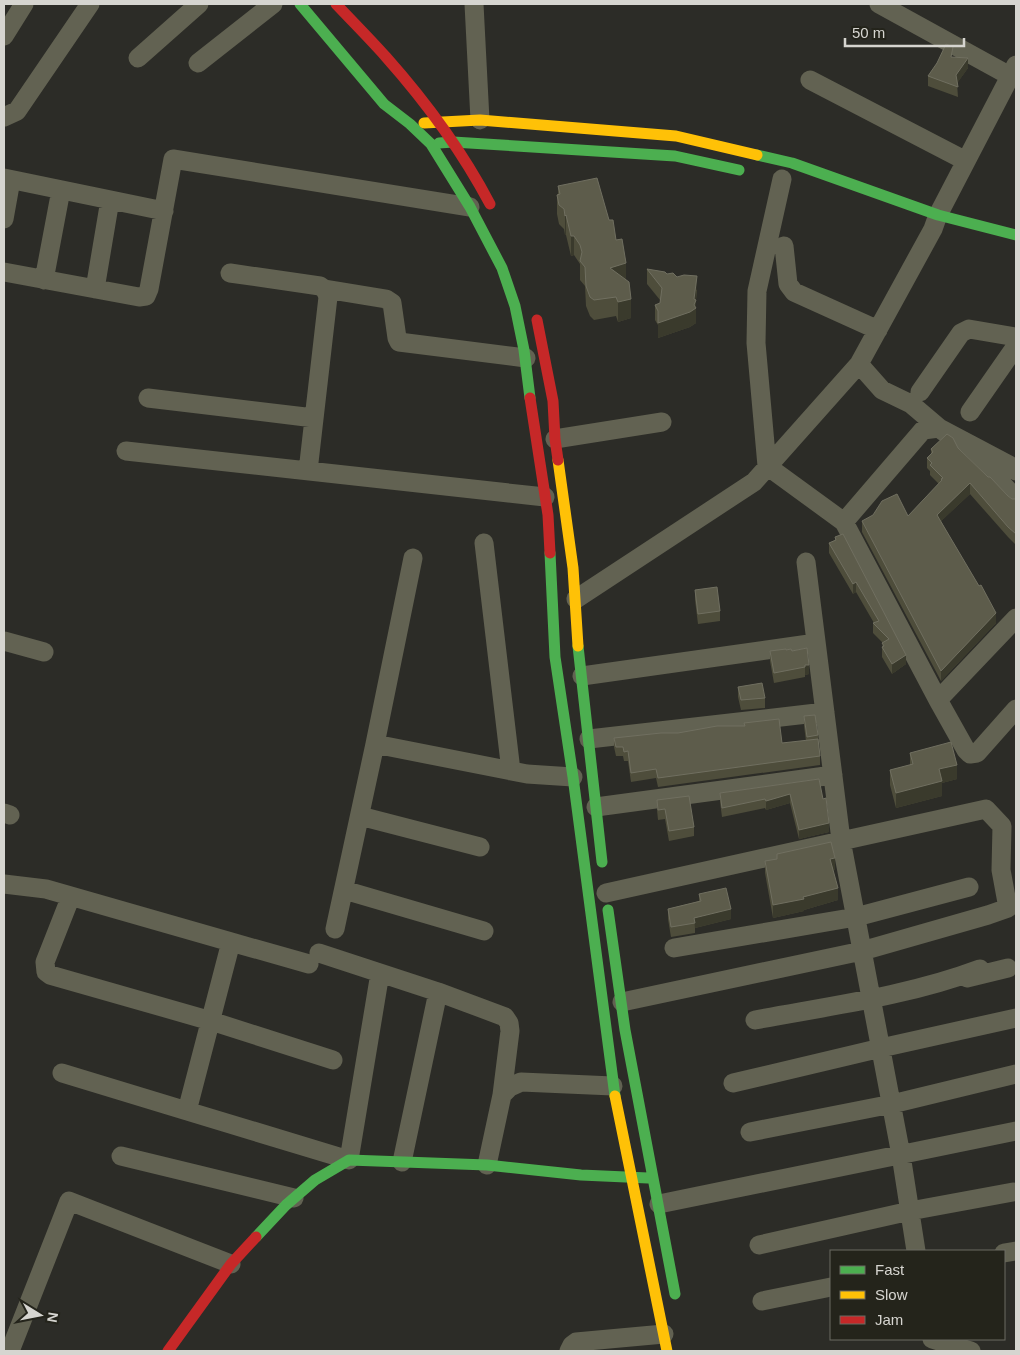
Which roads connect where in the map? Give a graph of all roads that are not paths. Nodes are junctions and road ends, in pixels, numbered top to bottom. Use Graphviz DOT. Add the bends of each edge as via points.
graph roads {
  1 [pos="24,4"];
  2 [pos="90,4"];
  3 [pos="199,4"];
  4 [pos="273,4"];
  5 [pos="300,4"];
  6 [pos="336,4"];
  7 [pos="474,4"];
  8 [pos="879,4"];
  9 [pos="4,36"];
  10 [pos="138,58"];
  11 [pos="198,63"];
  12 [pos="1013,70"];
  13 [pos="810,80"];
  14 [pos="4,117"];
  15 [pos="480,120"];
  16 [pos="438,123"];
  17 [pos="410,124"];
  18 [pos="453,142"];
  19 [pos="431,144"];
  20 [pos="966,161"];
  21 [pos="753,173"];
  22 [pos="8,179"];
  23 [pos="782,179"];
  24 [pos="61,190"];
  25 [pos="110,200"];
  26 [pos="470,207"];
  27 [pos="164,211"];
  28 [pos="496,215"];
  29 [pos="4,219"];
  30 [pos="935,226"];
  31 [pos="1016,235"];
  32 [pos="784,246"];
  33 [pos="4,272"];
  34 [pos="230,273"];
  35 [pos="44,280"];
  36 [pos="95,289"];
  37 [pos="325,289"];
  38 [pos="535,309"];
  39 [pos="878,330"];
  40 [pos="1016,337"];
  41 [pos="1016,346"];
  42 [pos="526,358"];
  43 [pos="859,364"];
  44 [pos="920,392"];
  45 [pos="148,398"];
  46 [pos="970,412"];
  47 [pos="314,418"];
  48 [pos="662,422"];
  49 [pos="939,428"];
  50 [pos="555,440"];
  51 [pos="126,450"];
  52 [pos="767,466"];
  53 [pos="308,471"];
  54 [pos="1016,471"];
  55 [pos="545,497"];
  56 [pos="1016,500"];
  57 [pos="844,522"];
  58 [pos="484,543"];
  59 [pos="413,558"];
  60 [pos="806,562"];
  61 [pos="576,599"];
  62 [pos="1016,618"];
  63 [pos="4,641"];
  64 [pos="816,643"];
  65 [pos="44,652"];
  66 [pos="582,676"];
  67 [pos="938,700"];
  68 [pos="1016,709"];
  69 [pos="825,712"];
  70 [pos="589,739"];
  71 [pos="375,744"];
  72 [pos="511,771"];
  73 [pos="833,775"];
  74 [pos="573,777"];
  75 [pos="596,807"];
  76 [pos="360,816"];
  77 [pos="1002,826"];
  78 [pos="1016,838"];
  79 [pos="841,840"];
  80 [pos="480,847"];
  81 [pos="4,884"];
  82 [pos="605,884"];
  83 [pos="969,887"];
  84 [pos="344,890"];
  85 [pos="71,896"];
  86 [pos="856,917"];
  87 [pos="336,928"];
  88 [pos="484,931"];
  89 [pos="232,942"];
  90 [pos="674,948"];
  91 [pos="862,951"];
  92 [pos="1008,968"];
  93 [pos="980,969"];
  94 [pos="380,973"];
  95 [pos="438,992"];
  96 [pos="871,1000"];
  97 [pos="622,1002"];
  98 [pos="1016,1018"];
  99 [pos="755,1020"];
  100 [pos="211,1021"];
  101 [pos="881,1048"];
  102 [pos="333,1060"];
  103 [pos="62,1073"];
  104 [pos="1016,1074"];
  105 [pos="733,1083"];
  106 [pos="613,1086"];
  107 [pos="502,1096"];
  108 [pos="892,1104"];
  109 [pos="187,1112"];
  110 [pos="1016,1131"];
  111 [pos="750,1132"];
  112 [pos="121,1156"];
  113 [pos="901,1156"];
  114 [pos="349,1160"];
  115 [pos="402,1162"];
  116 [pos="487,1165"];
  117 [pos="632,1176"];
  118 [pos="654,1178"];
  119 [pos="1013,1192"];
  120 [pos="294,1198"];
  121 [pos="659,1204"];
  122 [pos="910,1211"];
  123 [pos="759,1245"];
  124 [pos="916,1250"];
  125 [pos="231,1264"];
  126 [pos="830,1279"];
  127 [pos="810,1284"];
  128 [pos="830,1287"];
  129 [pos="762,1300"];
  130 [pos="676,1302"];
  131 [pos="935,1340"];
  132 [pos="665,1342"];
  133 [pos="10,1351"];
  134 [pos="168,1351"];
  135 [pos="569,1351"];
  136 [pos="971,1351"];
  1 -- 9 [label="street"];
  2 -- 14 [label="street" via="17,111"];
  3 -- 10 [label="street"];
  4 -- 11 [label="street"];
  5 -- 17 [label="main road" via="384,104"];
  6 -- 16 [label="main road" via="393,66"];
  7 -- 15 [label="street"];
  8 -- 12 [label="street"];
  12 -- 20 [label="street"];
  13 -- 20 [label="street"];
  15 -- 16 [label="main road"];
  15 -- 30 [label="main road" via="676,136 792,162"];
  16 -- 17 [label="main road"];
  16 -- 18 [label="main road"];
  17 -- 19 [label="main road"];
  18 -- 19 [label="main road"];
  18 -- 21 [label="main road" via="675,156"];
  18 -- 28 [label="main road"];
  19 -- 26 [label="main road"];
  20 -- 30 [label="street"];
  22 -- 24 [label="street"];
  22 -- 29 [label="street"];
  23 -- 52 [label="street" via="757,292 756,343"];
  24 -- 25 [label="street"];
  24 -- 35 [label="street"];
  25 -- 27 [label="street"];
  25 -- 36 [label="street"];
  26 -- 27 [label="street" via="173,159"];
  26 -- 42 [label="main road" via="502,268 515,306"];
  27 -- 36 [label="street" via="146,296 139,298"];
  30 -- 31 [label="main road"];
  30 -- 39 [label="street"];
  32 -- 39 [label="street" via="788,284 794,292"];
  33 -- 35 [label="street"];
  34 -- 37 [label="street"];
  35 -- 36 [label="street"];
  37 -- 42 [label="street" via="386,299 392,303 399,342"];
  37 -- 47 [label="street" via="328,297"];
  38 -- 50 [label="main road" via="553,401"];
  39 -- 43 [label="street"];
  40 -- 44 [label="street" via="966,330"];
  41 -- 46 [label="street"];
  42 -- 55 [label="main road"];
  43 -- 49 [label="street" via="882,390 911,404"];
  43 -- 52 [label="street"];
  45 -- 47 [label="street"];
  47 -- 53 [label="street"];
  48 -- 50 [label="street"];
  49 -- 54 [label="street" via="1009,464"];
  49 -- 56 [label="street" via="998,479"];
  49 -- 57 [label="street" via="923,430"];
  50 -- 61 [label="main road"];
  51 -- 53 [label="street"];
  52 -- 57 [label="street"];
  52 -- 61 [label="street" via="754,482"];
  53 -- 55 [label="street"];
  55 -- 74 [label="main road" via="555,657"];
  57 -- 67 [label="street"];
  58 -- 72 [label="street"];
  59 -- 71 [label="street"];
  60 -- 64 [label="street"];
  61 -- 66 [label="main road"];
  62 -- 67 [label="street"];
  63 -- 65 [label="street"];
  64 -- 66 [label="street"];
  64 -- 69 [label="street"];
  66 -- 70 [label="main road"];
  67 -- 68 [label="street" via="970,754 977,753"];
  69 -- 70 [label="street"];
  69 -- 73 [label="street"];
  70 -- 75 [label="main road"];
  71 -- 72 [label="street"];
  71 -- 76 [label="street"];
  72 -- 74 [label="street"];
  73 -- 75 [label="street"];
  73 -- 79 [label="street"];
  74 -- 106 [label="main road"];
  75 -- 82 [label="main road"];
  76 -- 80 [label="street"];
  76 -- 84 [label="street"];
  77 -- 78 [label="street"];
  77 -- 79 [label="street" via="986,809"];
  77 -- 91 [label="street" via="1001,870 1008,908"];
  79 -- 82 [label="street"];
  79 -- 86 [label="street"];
  81 -- 85 [label="street"];
  82 -- 97 [label="main road"];
  83 -- 86 [label="street"];
  84 -- 87 [label="street"];
  84 -- 88 [label="street"];
  85 -- 89 [label="street"];
  85 -- 100 [label="street" via="45,962 46,972"];
  86 -- 90 [label="street"];
  86 -- 91 [label="street"];
  89 -- 94 [label="street"];
  89 -- 100 [label="street"];
  91 -- 96 [label="street"];
  91 -- 97 [label="street"];
  92 -- 96 [label="street"];
  93 -- 96 [label="street"];
  94 -- 95 [label="street"];
  94 -- 114 [label="street"];
  95 -- 107 [label="street" via="505,1017 509,1023"];
  95 -- 115 [label="street"];
  96 -- 99 [label="street"];
  96 -- 101 [label="street"];
  97 -- 118 [label="main road"];
  98 -- 101 [label="street"];
  100 -- 102 [label="street"];
  100 -- 109 [label="street"];
  101 -- 105 [label="street"];
  101 -- 108 [label="street"];
  103 -- 109 [label="street"];
  104 -- 108 [label="street"];
  106 -- 107 [label="street" via="521,1082"];
  106 -- 117 [label="main road"];
  107 -- 116 [label="street"];
  108 -- 111 [label="street"];
  108 -- 113 [label="street"];
  109 -- 114 [label="street"];
  110 -- 113 [label="street"];
  112 -- 120 [label="street"];
  113 -- 121 [label="street"];
  113 -- 122 [label="street"];
  114 -- 115 [label="main road"];
  114 -- 120 [label="main road" via="315,1180"];
  115 -- 116 [label="main road"];
  116 -- 117 [label="main road" via="581,1175"];
  117 -- 118 [label="main road"];
  117 -- 132 [label="main road"];
  118 -- 121 [label="main road"];
  119 -- 122 [label="street"];
  120 -- 125 [label="main road"];
  121 -- 130 [label="main road"];
  122 -- 123 [label="street"];
  122 -- 124 [label="street"];
  125 -- 133 [label="street" via="69,1201"];
  125 -- 134 [label="main road"];
  126 -- 127 [label="street"];
  128 -- 129 [label="street"];
  131 -- 136 [label="street"];
  132 -- 135 [label="street" via="576,1342"];
}
